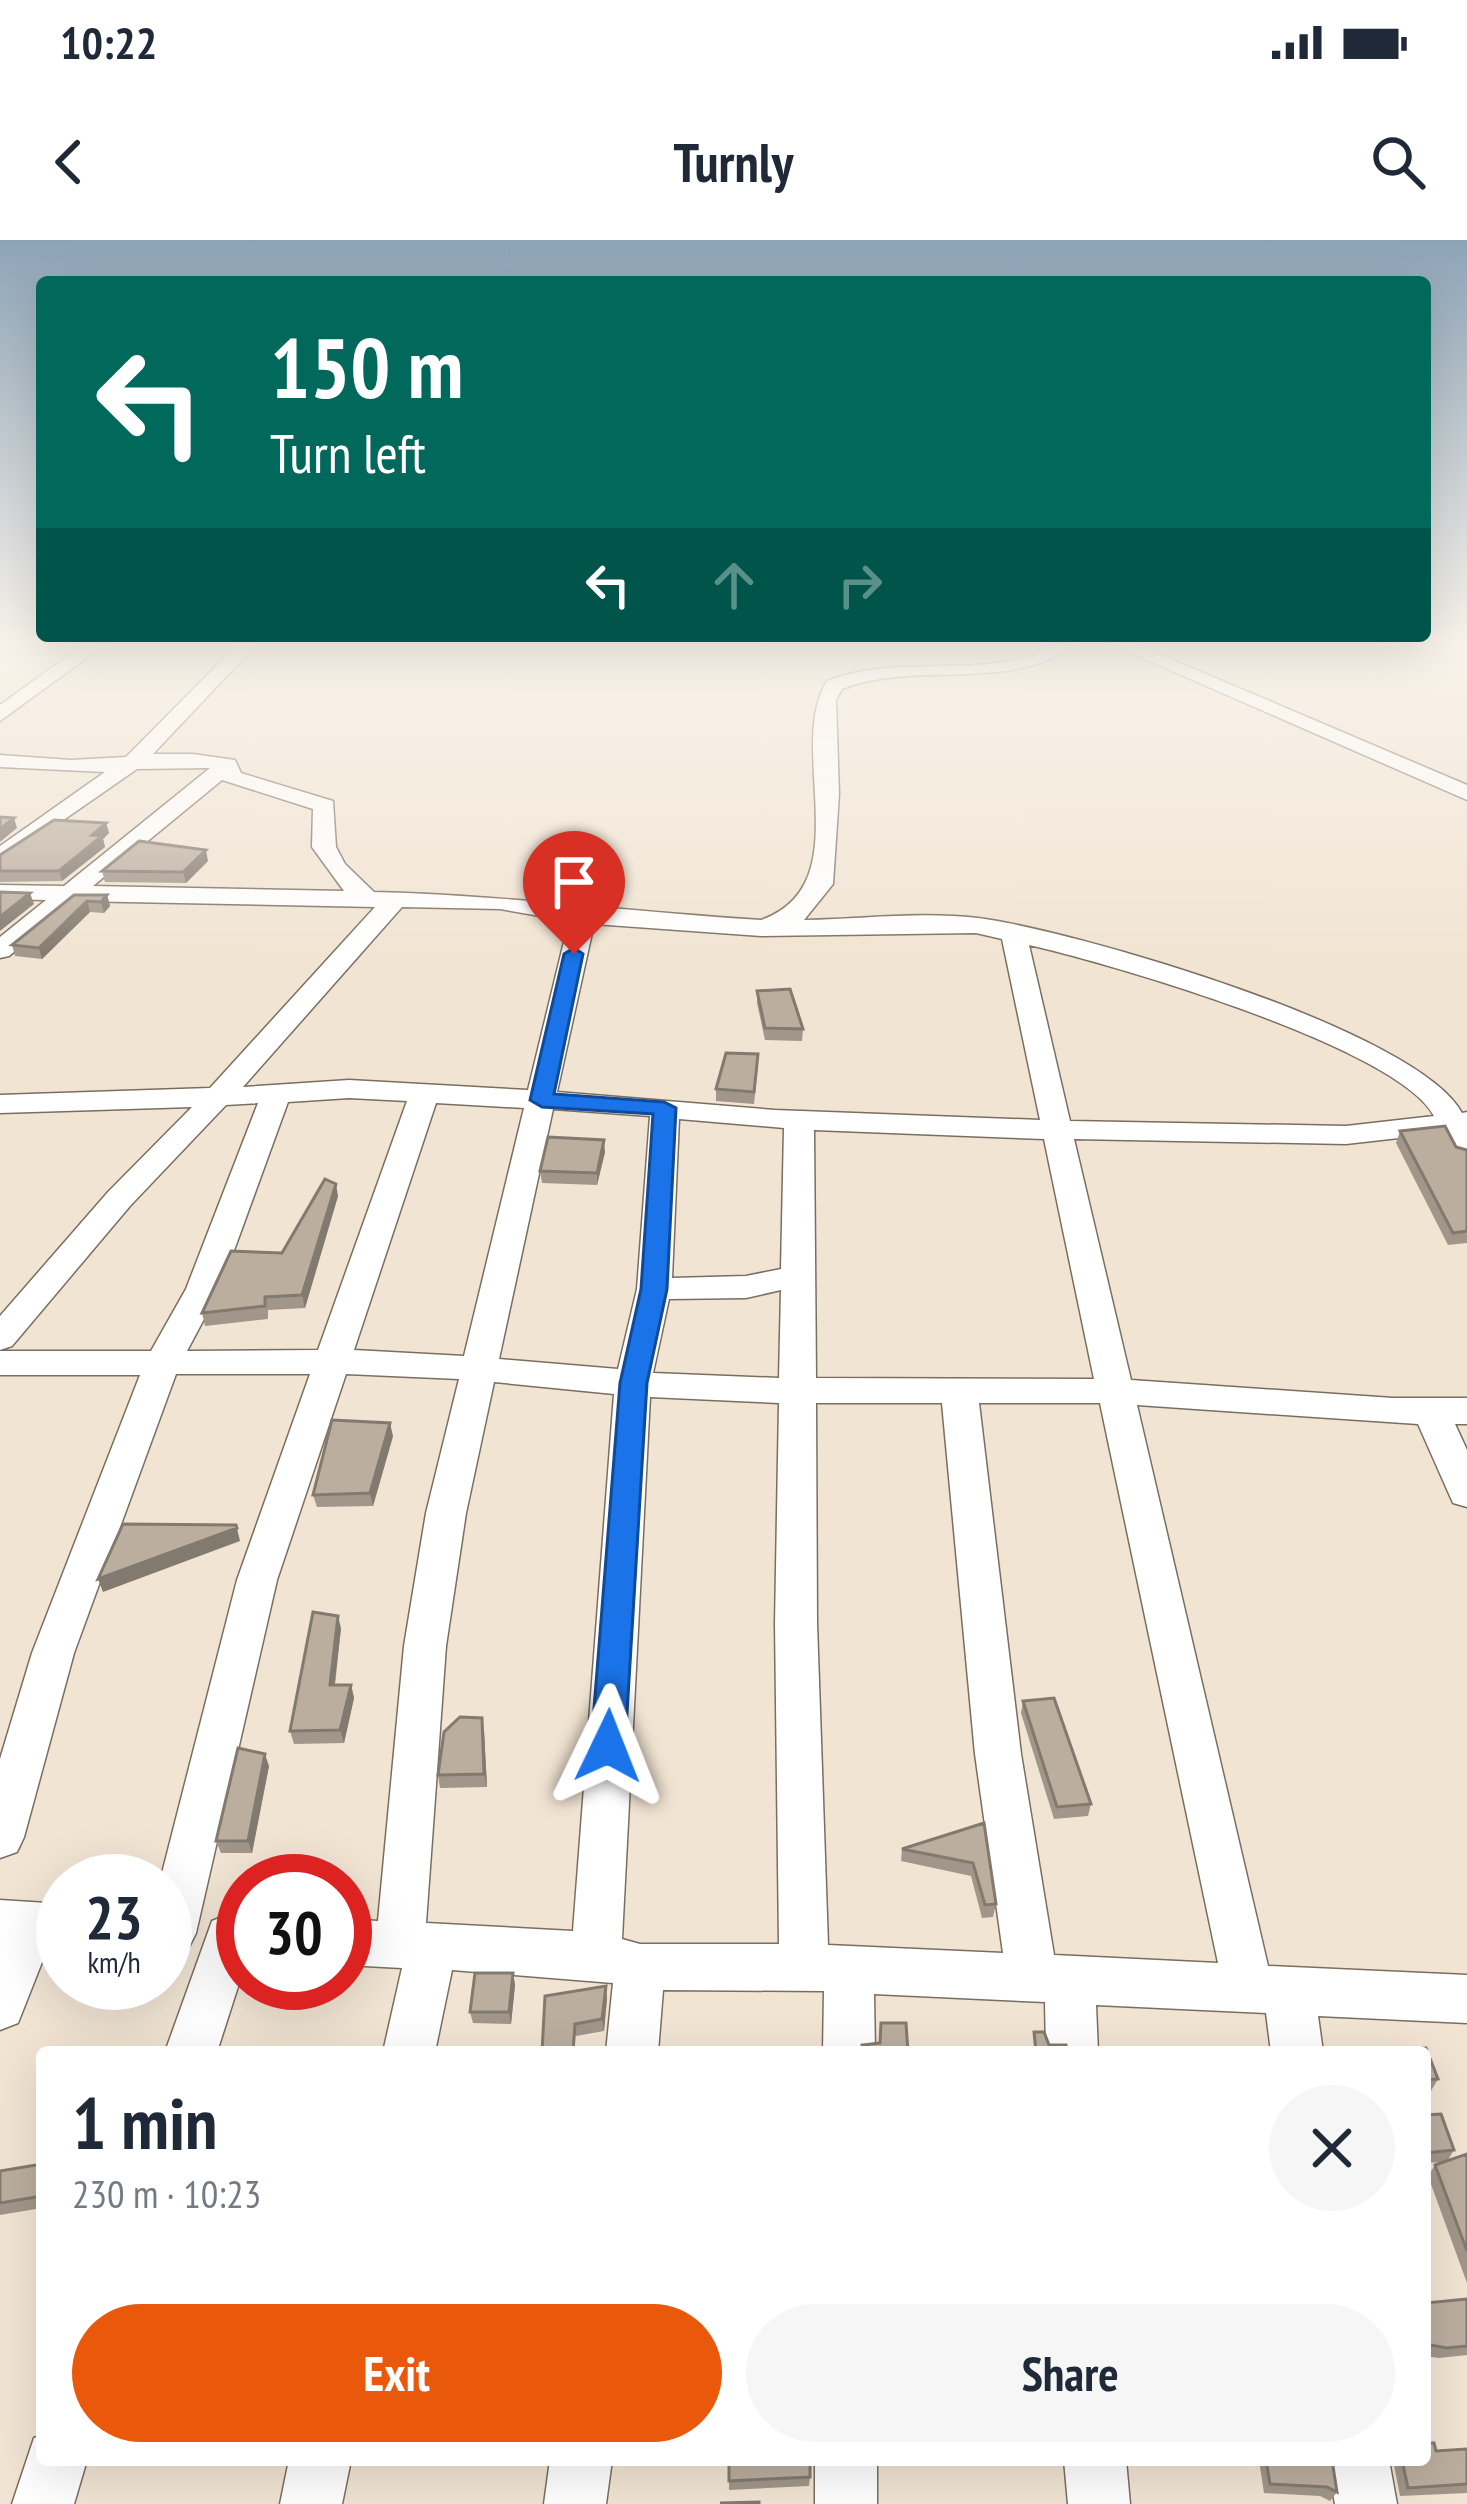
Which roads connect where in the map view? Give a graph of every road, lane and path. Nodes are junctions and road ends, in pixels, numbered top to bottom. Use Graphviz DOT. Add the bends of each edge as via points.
graph roads {
  1 [pos="147,749"];
  2 [pos="827,749"];
  3 [pos="1364,749"];
  4 [pos="138,758"];
  5 [pos="0,761"];
  6 [pos="226,765"];
  7 [pos="1467,793"];
  8 [pos="0,857"];
  9 [pos="0,892"];
  10 [pos="71,893"];
  11 [pos="381,899"];
  12 [pos="583,916"];
  13 [pos="761,928"];
  14 [pos="1013,932"];
  15 [pos="0,950"];
  16 [pos="277,1092"];
  17 [pos="424,1094"];
  18 [pos="218,1097"];
  19 [pos="542,1100"];
  20 [pos="0,1104"];
  21 [pos="664,1108"];
  22 [pos="800,1120"];
  23 [pos="1460,1121"];
  24 [pos="1058,1130"];
  25 [pos="1467,1150"];
  26 [pos="795,1277"];
  27 [pos="654,1289"];
  28 [pos="0,1338"];
  29 [pos="329,1361"];
  30 [pos="164,1362"];
  31 [pos="0,1363"];
  32 [pos="480,1368"];
  33 [pos="634,1383"];
  34 [pos="959,1390"];
  35 [pos="1119,1391"];
  36 [pos="799,1393"];
  37 [pos="1449,1412"];
  38 [pos="1467,1493"];
  39 [pos="0,1837"];
  40 [pos="188,1854"];
  41 [pos="32,1924"];
  42 [pos="372,1944"];
  43 [pos="416,1946"];
  44 [pos="618,1961"];
  45 [pos="827,1967"];
  46 [pos="1050,1977"];
  47 [pos="216,1988"];
  48 [pos="1268,1988"];
  49 [pos="1467,1999"];
  50 [pos="0,2006"];
  51 [pos="193,2046"];
  52 [pos="410,2046"];
  53 [pos="631,2046"];
  54 [pos="847,2046"];
  55 [pos="1070,2046"];
  56 [pos="1294,2046"];
  57 [pos="54,2466"];
  58 [pos="319,2466"];
  59 [pos="580,2466"];
  60 [pos="846,2466"];
  61 [pos="1096,2466"];
  62 [pos="1359,2466"];
  63 [pos="43,2504"];
  64 [pos="311,2504"];
  65 [pos="575,2504"];
  66 [pos="846,2504"];
  67 [pos="1099,2504"];
  68 [pos="1366,2504"];
  1 -- 4 [label="street"];
  2 -- 13 [label="street" via="821,884 791,919"];
  3 -- 7 [label="street"];
  4 -- 5 [label="street" via="98,766"];
  4 -- 6 [label="street"];
  4 -- 8 [label="street"];
  6 -- 10 [label="street"];
  6 -- 11 [label="street" via="230,777 326,806 318,827 328,861"];
  9 -- 10 [label="street"];
  10 -- 11 [label="street"];
  10 -- 15 [label="street"];
  11 -- 12 [label="street" via="500,902"];
  11 -- 18 [label="street"];
  12 -- 13 [label="street"];
  12 -- 19 [label="street"];
  13 -- 14 [label="street"];
  14 -- 23 [label="street" via="1103,954 1319,1030 1422,1084"];
  14 -- 24 [label="street"];
  16 -- 17 [label="street"];
  16 -- 18 [label="street"];
  16 -- 30 [label="street" via="203,1289"];
  17 -- 19 [label="street"];
  17 -- 29 [label="street"];
  18 -- 20 [label="street"];
  18 -- 28 [label="street"];
  19 -- 21 [label="street"];
  19 -- 32 [label="street"];
  21 -- 22 [label="street"];
  21 -- 27 [label="street"];
  22 -- 24 [label="street"];
  22 -- 26 [label="street"];
  23 -- 24 [label="street" via="1346,1135"];
  23 -- 25 [label="street"];
  24 -- 35 [label="street"];
  26 -- 27 [label="street"];
  26 -- 36 [label="street"];
  27 -- 33 [label="street"];
  29 -- 30 [label="street"];
  29 -- 32 [label="street"];
  29 -- 40 [label="street" via="257,1580"];
  30 -- 31 [label="street"];
  30 -- 39 [label="street" via="53,1653"];
  32 -- 33 [label="street"];
  32 -- 43 [label="street" via="425,1646"];
  33 -- 36 [label="street"];
  33 -- 44 [label="street"];
  34 -- 35 [label="street"];
  34 -- 36 [label="street"];
  34 -- 46 [label="street" via="998,1754"];
  35 -- 37 [label="street"];
  35 -- 48 [label="street"];
  36 -- 45 [label="street" via="796,1623"];
  37 -- 38 [label="street"];
  41 -- 50 [label="street"];
  42 -- 43 [label="street"];
  43 -- 44 [label="street"];
  43 -- 52 [label="street"];
  44 -- 45 [label="street"];
  44 -- 53 [label="street"];
  45 -- 46 [label="street"];
  45 -- 54 [label="street"];
  46 -- 48 [label="street"];
  46 -- 55 [label="street"];
  47 -- 51 [label="street"];
  48 -- 49 [label="street"];
  48 -- 56 [label="street"];
  57 -- 63 [label="street"];
  58 -- 64 [label="street"];
  59 -- 65 [label="street"];
  60 -- 66 [label="street"];
  61 -- 67 [label="street"];
  62 -- 68 [label="street"];
}
